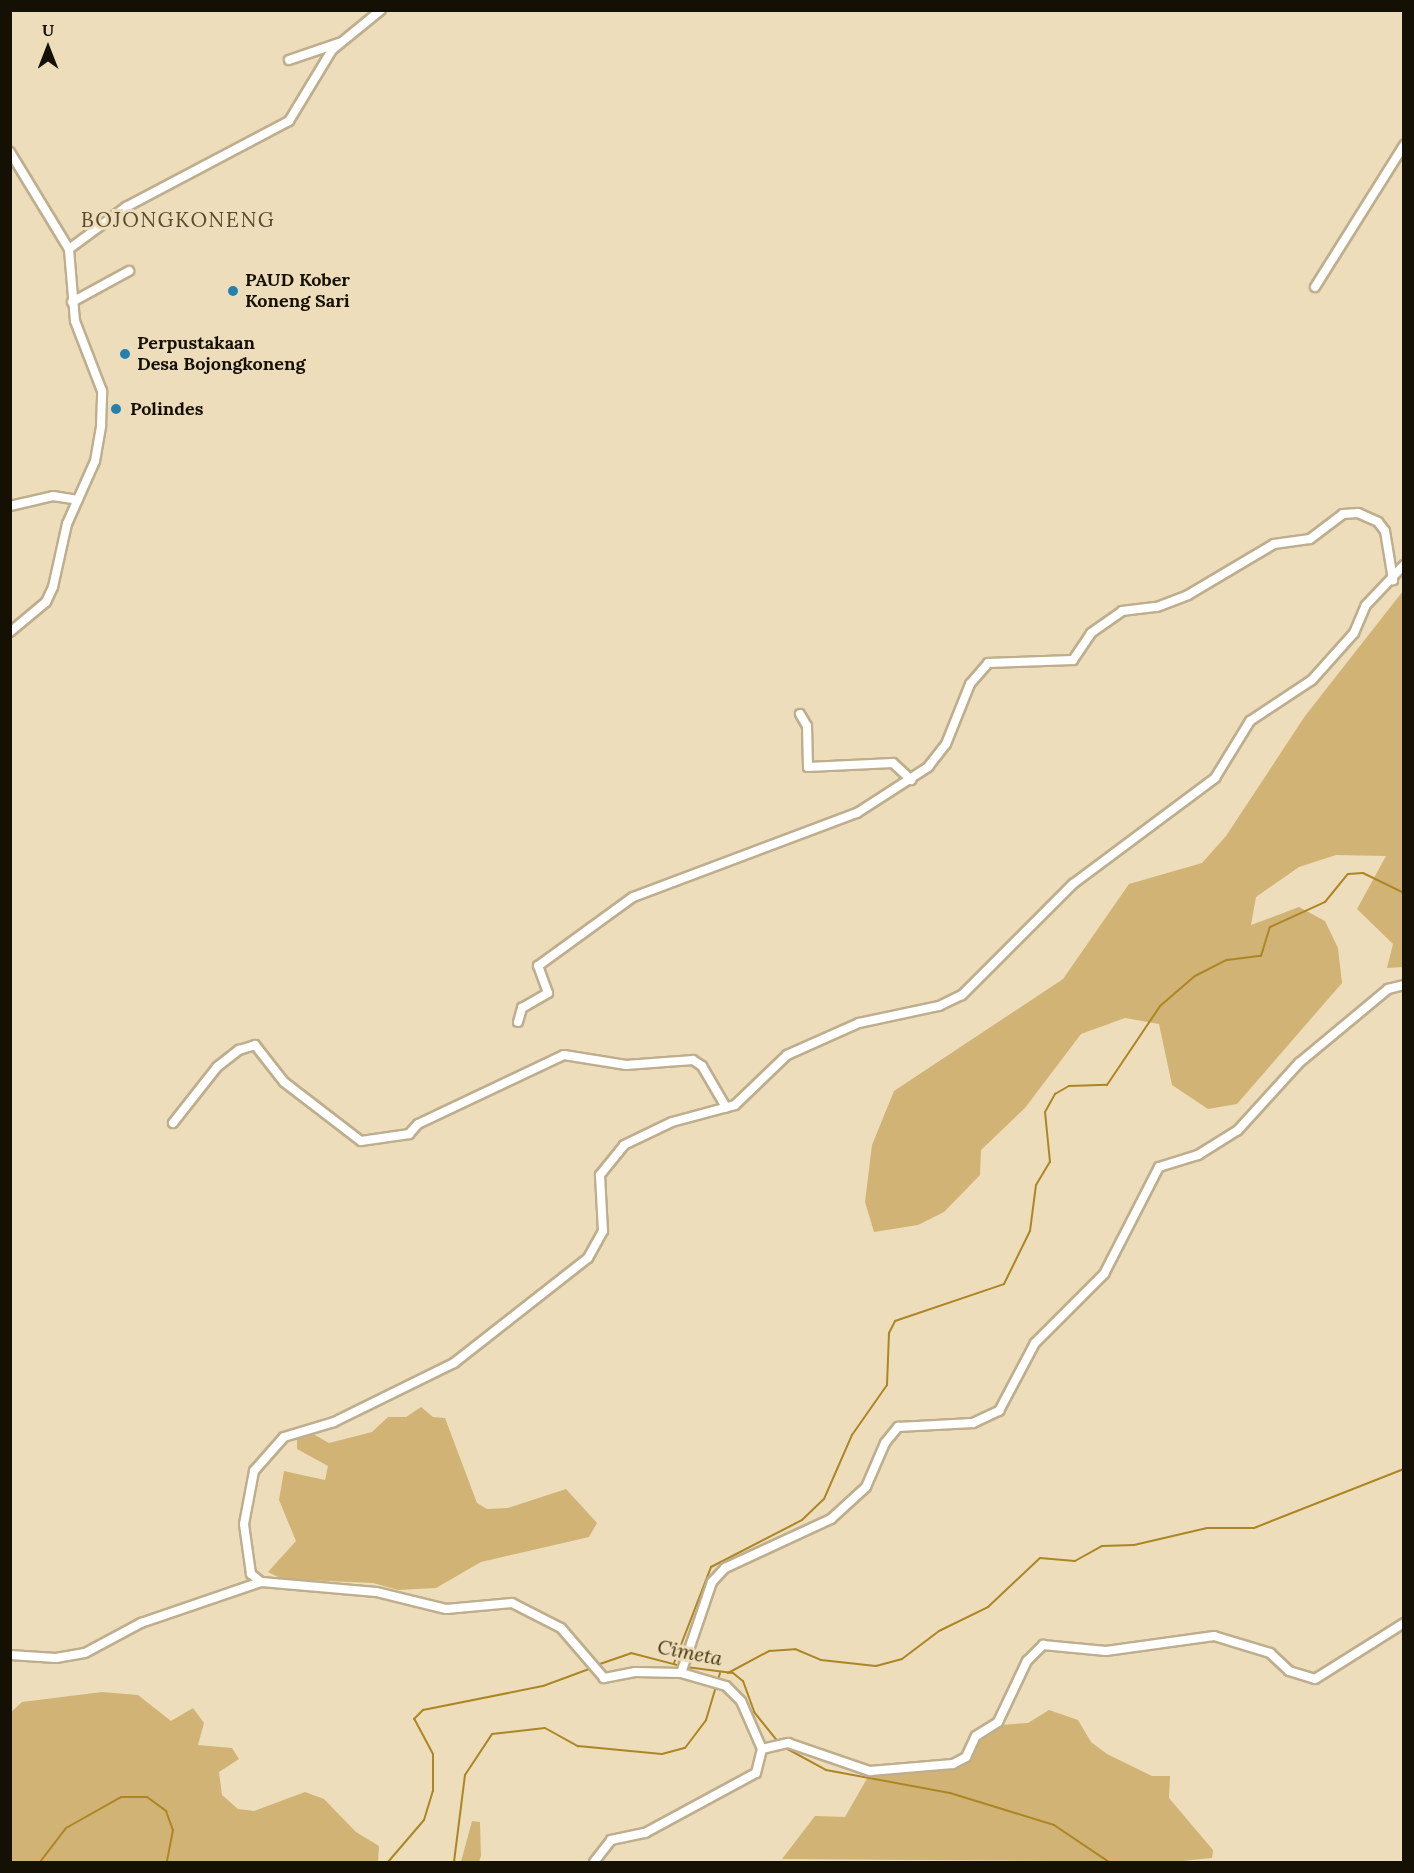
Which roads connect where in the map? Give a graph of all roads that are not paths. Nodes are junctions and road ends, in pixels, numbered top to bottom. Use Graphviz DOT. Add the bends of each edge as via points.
graph roads {
  1 [pos="381,10"];
  2 [pos="339,43"];
  3 [pos="289,60"];
  4 [pos="1404,145"];
  5 [pos="10,152"];
  6 [pos="69,249"];
  7 [pos="129,272"];
  8 [pos="1315,287"];
  9 [pos="72,302"];
  10 [pos="78,500"];
  11 [pos="10,506"];
  12 [pos="1404,566"];
  13 [pos="1393,580"];
  14 [pos="10,632"];
  15 [pos="800,714"];
  16 [pos="911,780"];
  17 [pos="1404,985"];
  18 [pos="518,1022"];
  19 [pos="726,1107"];
  20 [pos="172,1123"];
  21 [pos="261,1582"];
  22 [pos="1404,1623"];
  23 [pos="10,1655"];
  24 [pos="683,1668"];
  25 [pos="762,1749"];
  26 [pos="594,1863"];
  1 -- 2 [label="street"];
  2 -- 3 [label="street"];
  2 -- 6 [label="street" via="289,121 126,207"];
  4 -- 8 [label="street"];
  5 -- 6 [label="street"];
  6 -- 9 [label="street"];
  7 -- 9 [label="street"];
  9 -- 10 [label="street" via="102,396 94,461"];
  10 -- 11 [label="street" via="53,496"];
  10 -- 14 [label="street" via="46,602"];
  12 -- 13 [label="street"];
  13 -- 16 [label="street" via="1378,522 1358,513 1343,514 1310,538 1274,544 1188,595 1157,607 1122,610 1091,633 1073,660 988,663 970,684 938,757"];
  13 -- 19 [label="street" via="1366,604 1354,633 1312,680 1250,721 1215,778 1073,884 962,995 939,1006 859,1023 787,1055 741,1102"];
  15 -- 16 [label="street" via="807,726 808,767 893,763"];
  16 -- 18 [label="street" via="836,822 633,897 538,966 548,993 522,1008"];
  17 -- 24 [label="street" via="1388,989 1299,1063 1238,1130 1198,1155 1159,1167 1104,1274 1035,1343 999,1412 973,1423 898,1427 885,1443 866,1487 831,1519 725,1568 712,1582"];
  19 -- 20 [label="street" via="702,1066 693,1060 626,1065 564,1056 418,1124 409,1134 361,1141 284,1083 255,1045 238,1050 217,1068"];
  19 -- 21 [label="street" via="665,1124 611,1156 600,1175 603,1223 597,1249 538,1293 496,1335 428,1379 274,1444 254,1471 243,1510 248,1562"];
  21 -- 23 [label="street" via="141,1623 85,1653 56,1659"];
  21 -- 24 [label="street" via="376,1592 446,1609 512,1603 561,1629 606,1679"];
  22 -- 25 [label="street" via="1315,1678 1289,1671 1270,1653 1214,1636 1106,1651 1043,1645 1027,1661 998,1722 976,1736 966,1757 953,1764 870,1771 780,1744"];
  24 -- 25 [label="street" via="726,1686 741,1701"];
  25 -- 26 [label="street" via="756,1773 645,1833 611,1840"];
}
